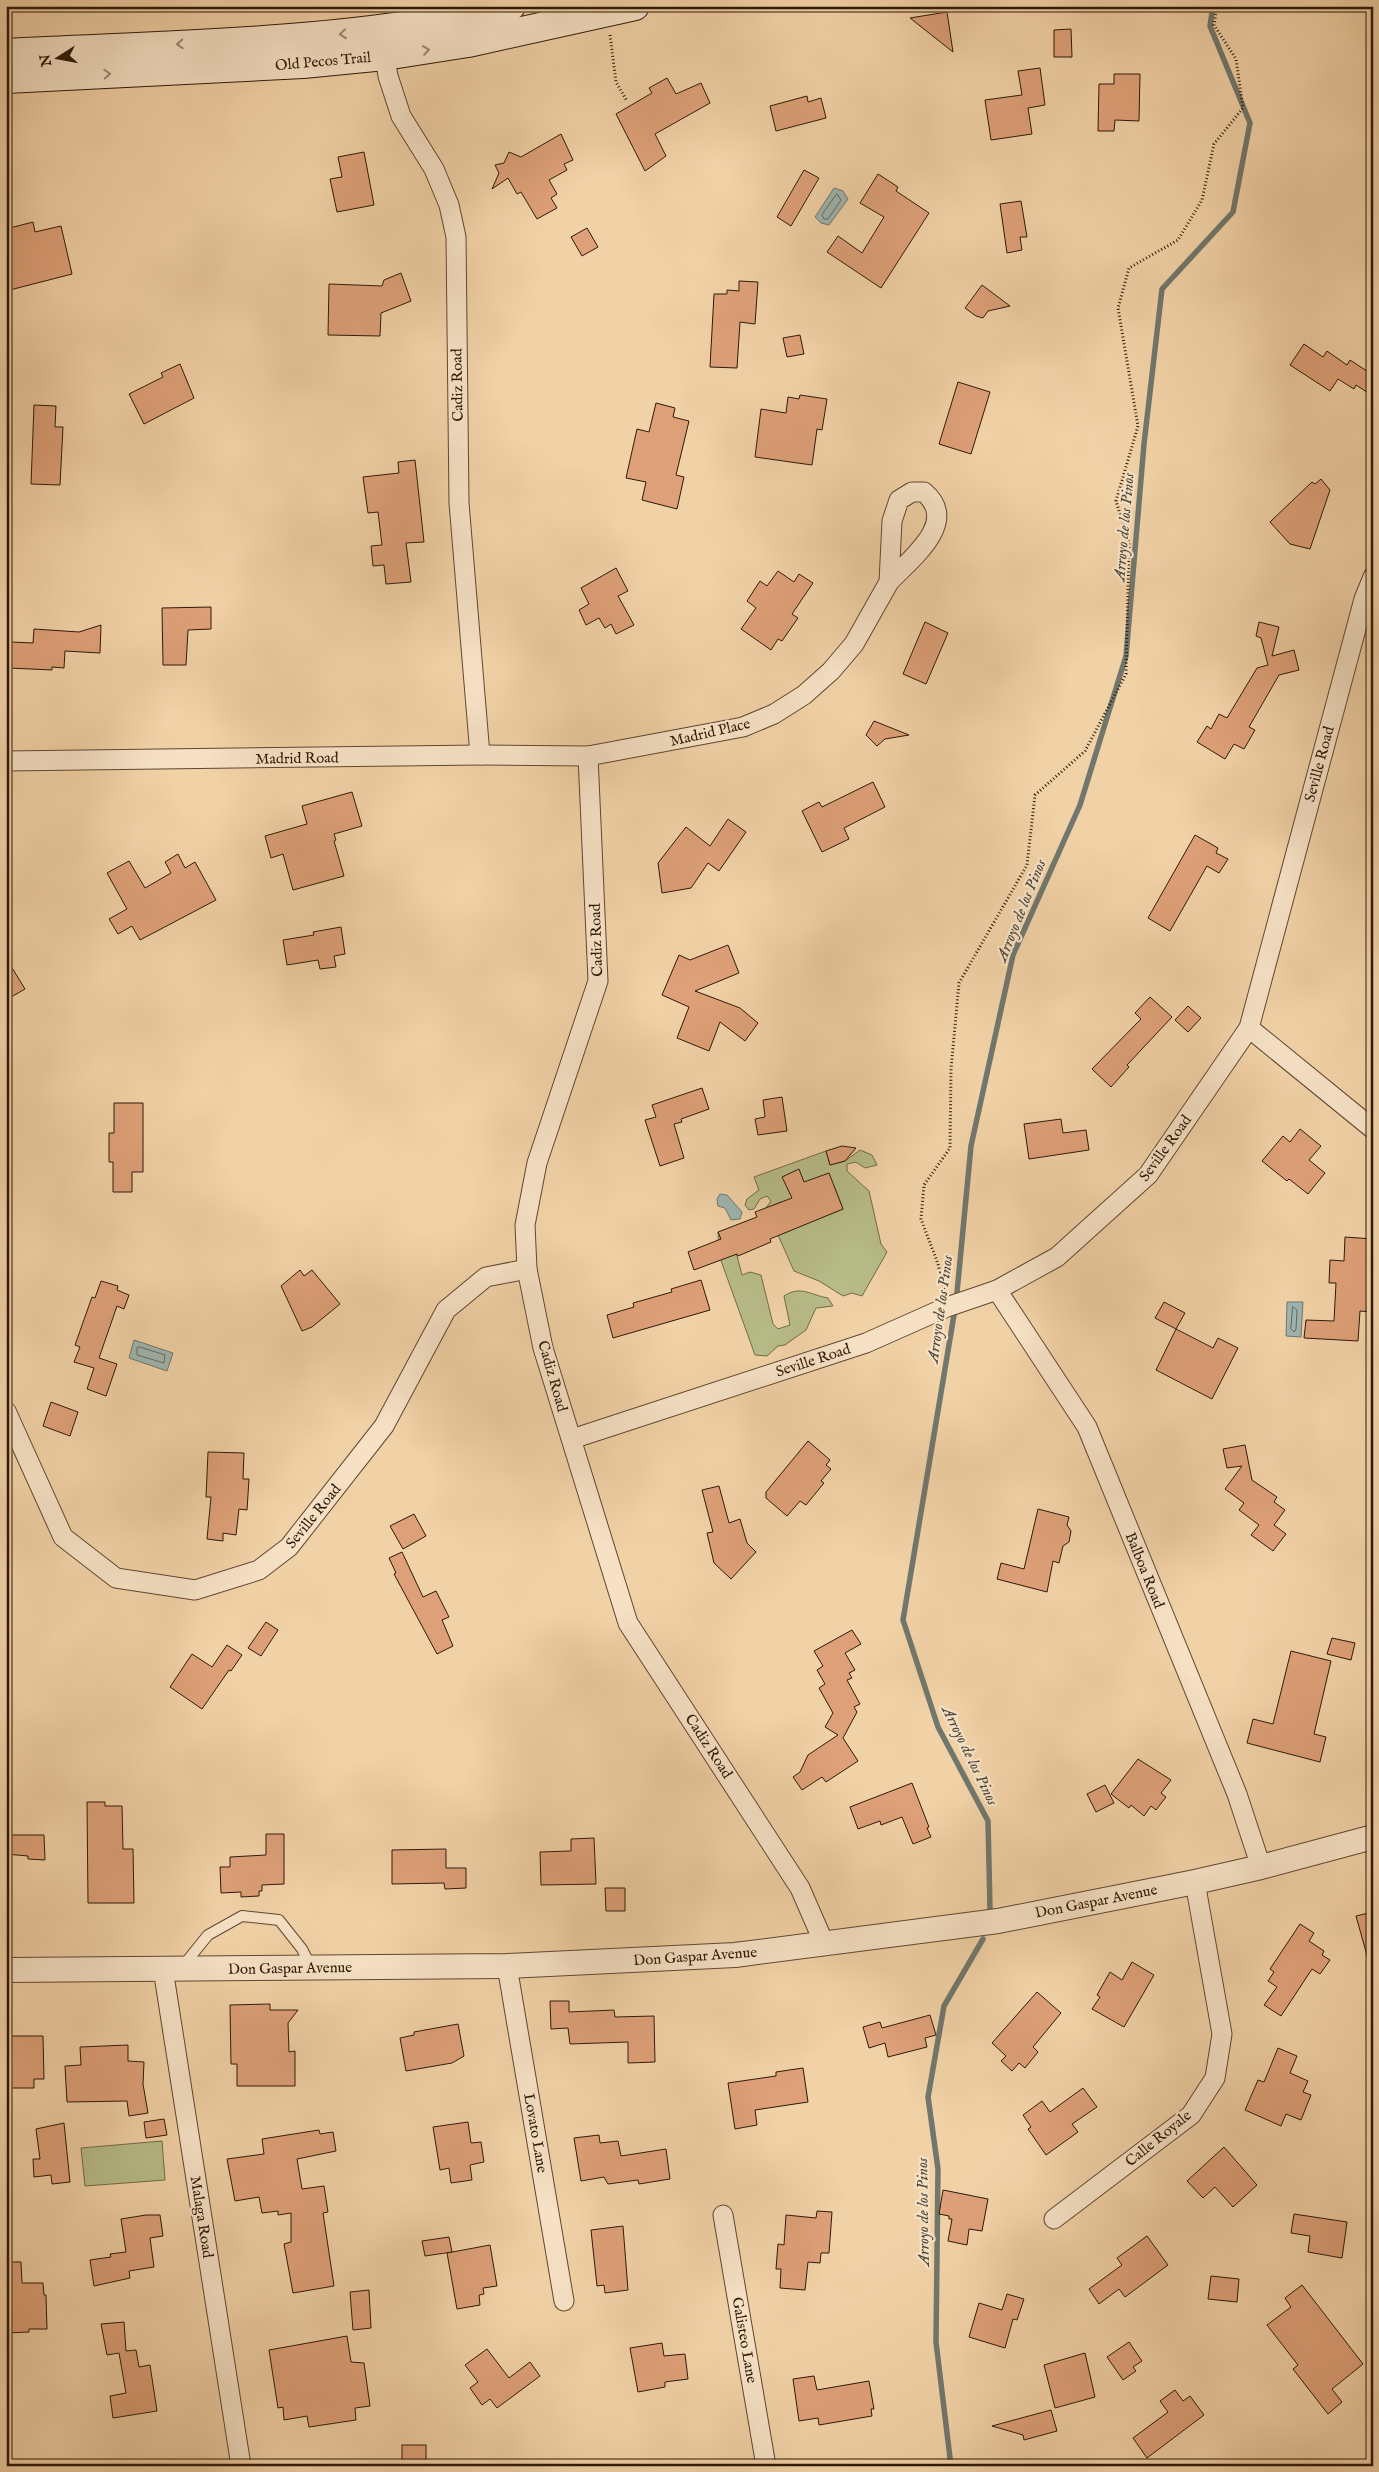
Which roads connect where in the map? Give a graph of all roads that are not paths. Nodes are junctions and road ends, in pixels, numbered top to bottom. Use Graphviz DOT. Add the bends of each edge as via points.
graph roads {
  1 [pos="511,6"];
  2 [pos="635,6"];
  3 [pos="383,43"];
  4 [pos="302,51"];
  5 [pos="6,53"];
  6 [pos="6,79"];
  7 [pos="1373,578"];
  8 [pos="888,582"];
  9 [pos="480,755"];
  10 [pos="588,756"];
  11 [pos="6,761"];
  12 [pos="1248,1028"];
  13 [pos="1373,1128"];
  14 [pos="527,1269"];
  15 [pos="997,1290"];
  16 [pos="6,1411"];
  17 [pos="572,1439"];
  18 [pos="1373,1837"];
  19 [pos="1261,1867"];
  20 [pos="1195,1882"];
  21 [pos="824,1944"];
  22 [pos="506,1966"];
  23 [pos="311,1968"];
  24 [pos="172,1969"];
  25 [pos="6,1970"];
  26 [pos="723,2215"];
  27 [pos="1054,2219"];
  28 [pos="564,2301"];
  29 [pos="241,2466"];
  30 [pos="766,2466"];
  1 -- 3 [label="main road, Old Pecos Trail"];
  3 -- 2 [label="main road, Old Pecos Trail, one-way" via="468,43"];
  3 -- 4 [label="main road, Old Pecos Trail"];
  3 -- 9 [label="street, Cadiz Road" via="388,76 401,116 434,169 449,205 456,237 459,503"];
  4 -- 5 [label="main road, Old Pecos Trail, one-way"];
  6 -- 4 [label="main road, Old Pecos Trail, one-way"];
  7 -- 12 [label="street, Seville Road" via="1361,608"];
  8 -- 10 [label="street, Madrid Place" via="854,644 831,671 804,695 774,714 743,727"];
  9 -- 10 [label="street, Madrid Road"];
  9 -- 11 [label="street, Madrid Road"];
  10 -- 14 [label="street, Cadiz Road" via="598,981 537,1163 525,1225"];
  12 -- 13 [label="street"];
  12 -- 15 [label="street, Seville Road" via="1148,1175 1057,1258"];
  14 -- 16 [label="street, Seville Road" via="486,1277 446,1310 384,1426 289,1547 259,1570 195,1590 116,1578 63,1537"];
  14 -- 17 [label="street, Cadiz Road" via="544,1348"];
  15 -- 17 [label="street, Seville Road" via="948,1306 866,1344"];
  15 -- 19 [label="street, Balboa Road" via="1087,1426 1236,1794"];
  17 -- 21 [label="street, Cadiz Road" via="628,1623 800,1888"];
  18 -- 19 [label="street, Don Gaspar Avenue"];
  19 -- 20 [label="street, Don Gaspar Avenue"];
  20 -- 21 [label="street, Don Gaspar Avenue" via="998,1921"];
  20 -- 27 [label="street, Calle Royale" via="1222,2034 1215,2078 1191,2115"];
  21 -- 22 [label="street, Don Gaspar Avenue" via="735,1955"];
  22 -- 23 [label="street, Don Gaspar Avenue"];
  22 -- 28 [label="street, Lovato Lane"];
  23 -- 24 [label="street, Don Gaspar Avenue"];
  23 -- 24 [label="lane" via="302,1949 279,1920 242,1916 208,1935"];
  24 -- 25 [label="street, Don Gaspar Avenue"];
  24 -- 29 [label="street, Malaga Road"];
  26 -- 30 [label="street, Galisteo Lane"];
}
